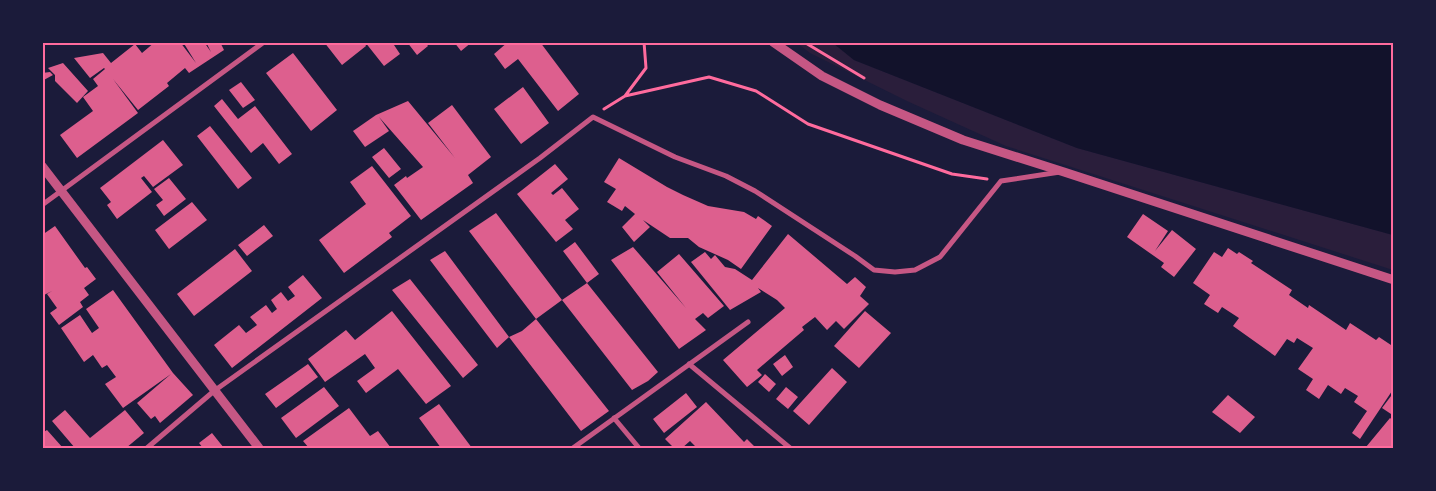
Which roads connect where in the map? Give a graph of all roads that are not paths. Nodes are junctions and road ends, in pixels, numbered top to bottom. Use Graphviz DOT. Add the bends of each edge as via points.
graph roads {
  1 [pos="264,42"];
  2 [pos="773,42"];
  3 [pos="42,166"];
  4 [pos="1064,172"];
  5 [pos="61,190"];
  6 [pos="42,205"];
  7 [pos="1394,280"];
  8 [pos="748,322"];
  9 [pos="689,364"];
  10 [pos="214,391"];
  11 [pos="614,418"];
  12 [pos="147,448"];
  13 [pos="259,448"];
  14 [pos="573,448"];
  15 [pos="639,448"];
  16 [pos="790,448"];
  1 -- 5 [label="street"];
  2 -- 4 [label="street" via="822,76 880,105 963,140"];
  3 -- 5 [label="street"];
  4 -- 7 [label="street"];
  4 -- 10 [label="street" via="1001,181 940,257 915,270 874,270 755,191 726,176 675,158 594,117"];
  5 -- 6 [label="street"];
  5 -- 10 [label="street"];
  8 -- 9 [label="street"];
  9 -- 11 [label="street"];
  9 -- 16 [label="street"];
  10 -- 12 [label="street"];
  10 -- 13 [label="street"];
  11 -- 14 [label="street"];
  11 -- 15 [label="street"];
}
